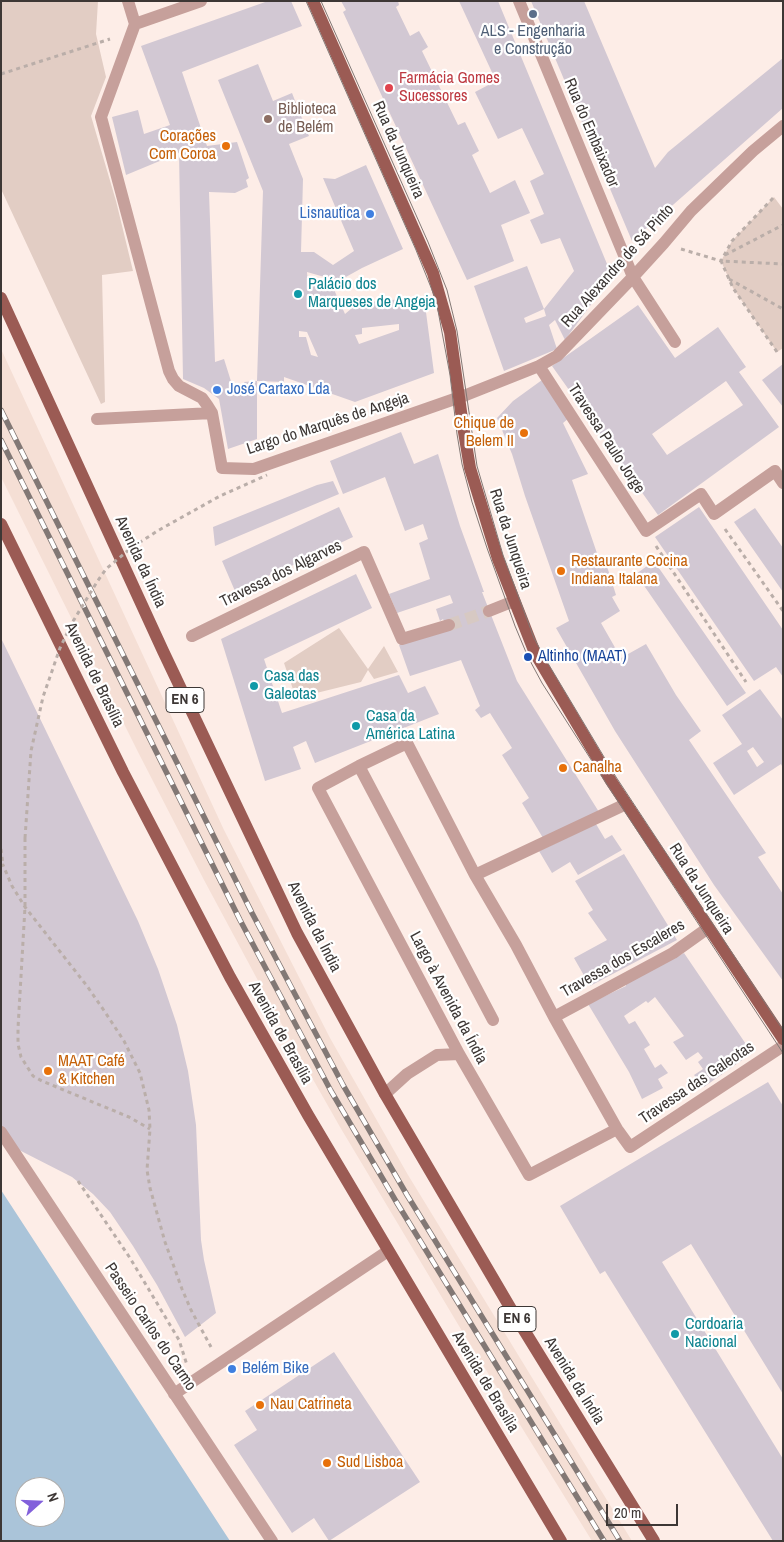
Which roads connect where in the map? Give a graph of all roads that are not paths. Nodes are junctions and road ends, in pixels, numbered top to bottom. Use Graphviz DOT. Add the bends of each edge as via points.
graph roads {
  1 [pos="128,1"];
  2 [pos="201,1"];
  3 [pos="313,1"];
  4 [pos="519,1"];
  5 [pos="135,24"];
  6 [pos="783,126"];
  7 [pos="633,277"];
  8 [pos="1,298"];
  9 [pos="675,342"];
  10 [pos="539,366"];
  11 [pos="459,398"];
  12 [pos="212,413"];
  13 [pos="97,420"];
  14 [pos="779,469"];
  15 [pos="783,483"];
  16 [pos="1,524"];
  17 [pos="514,601"];
  18 [pos="489,611"];
  19 [pos="449,625"];
  20 [pos="192,636"];
  21 [pos="359,766"];
  22 [pos="626,804"];
  23 [pos="475,875"];
  24 [pos="708,928"];
  25 [pos="554,1017"];
  26 [pos="494,1020"];
  27 [pos="783,1039"];
  28 [pos="783,1046"];
  29 [pos="459,1054"];
  30 [pos="385,1094"];
  31 [pos="618,1129"];
  32 [pos="1,1132"];
  33 [pos="630,1147"];
  34 [pos="388,1251"];
  35 [pos="174,1394"];
  36 [pos="272,1541"];
  37 [pos="562,1541"];
  38 [pos="654,1541"];
  1 -- 5 [label="street"];
  2 -- 5 [label="street"];
  3 -- 11 [label="main road, Rua da Junqueira" via="433,273 450,332"];
  4 -- 7 [label="street, Rua do Embaixador"];
  5 -- 12 [label="street" via="101,117 169,371 179,386 202,398"];
  6 -- 7 [label="street, Rua Alexandre de Sá Pinto" via="691,210"];
  7 -- 9 [label="street, Rua do Embaixador"];
  7 -- 10 [label="street, Rua Alexandre de Sá Pinto" via="557,356"];
  8 -- 30 [label="main road, Avenida da Índia / EN 6" via="190,710 297,933"];
  10 -- 11 [label="street, Rua Alexandre de Sá Pinto"];
  10 -- 14 [label="street, Travessa Paulo Jorge" via="646,531 701,494 714,514"];
  11 -- 12 [label="street, Largo do Marquês de Angeja" via="254,469 222,468"];
  11 -- 17 [label="main road, Rua da Junqueira" via="470,468"];
  12 -- 13 [label="street"];
  14 -- 15 [label="street"];
  16 -- 34 [label="main road, Avenida de Brasília" via="123,772 230,977"];
  17 -- 18 [label="street"];
  17 -- 22 [label="main road, Rua da Junqueira" via="535,653"];
  19 -- 20 [label="street, Travessa dos Algarves" via="402,639 364,552"];
  21 -- 23 [label="street, Largo à Avenida da Índia" via="407,743"];
  21 -- 26 [label="street, Largo à Avenida da Índia"];
  21 -- 29 [label="street, Largo à Avenida da Índia" via="318,788"];
  22 -- 23 [label="street"];
  22 -- 24 [label="main road, Rua da Junqueira"];
  23 -- 25 [label="street, Largo à Avenida da Índia"];
  24 -- 25 [label="street, Travessa dos Escaleres" via="674,953"];
  24 -- 27 [label="main road, Rua da Junqueira"];
  25 -- 31 [label="street, Largo à Avenida da Índia"];
  28 -- 33 [label="street, Travessa das Galeotas"];
  29 -- 30 [label="street" via="437,1055 406,1074"];
  29 -- 31 [label="street, Largo à Avenida da Índia" via="529,1175"];
  30 -- 38 [label="main road, Avenida da Índia / EN 6" via="511,1309"];
  31 -- 33 [label="street, Largo à Avenida da Índia"];
  32 -- 35 [label="street, Passeio Carlos do Carmo"];
  34 -- 35 [label="street"];
  34 -- 37 [label="main road, Avenida de Brasília"];
  35 -- 36 [label="street, Passeio Carlos do Carmo"];
}
